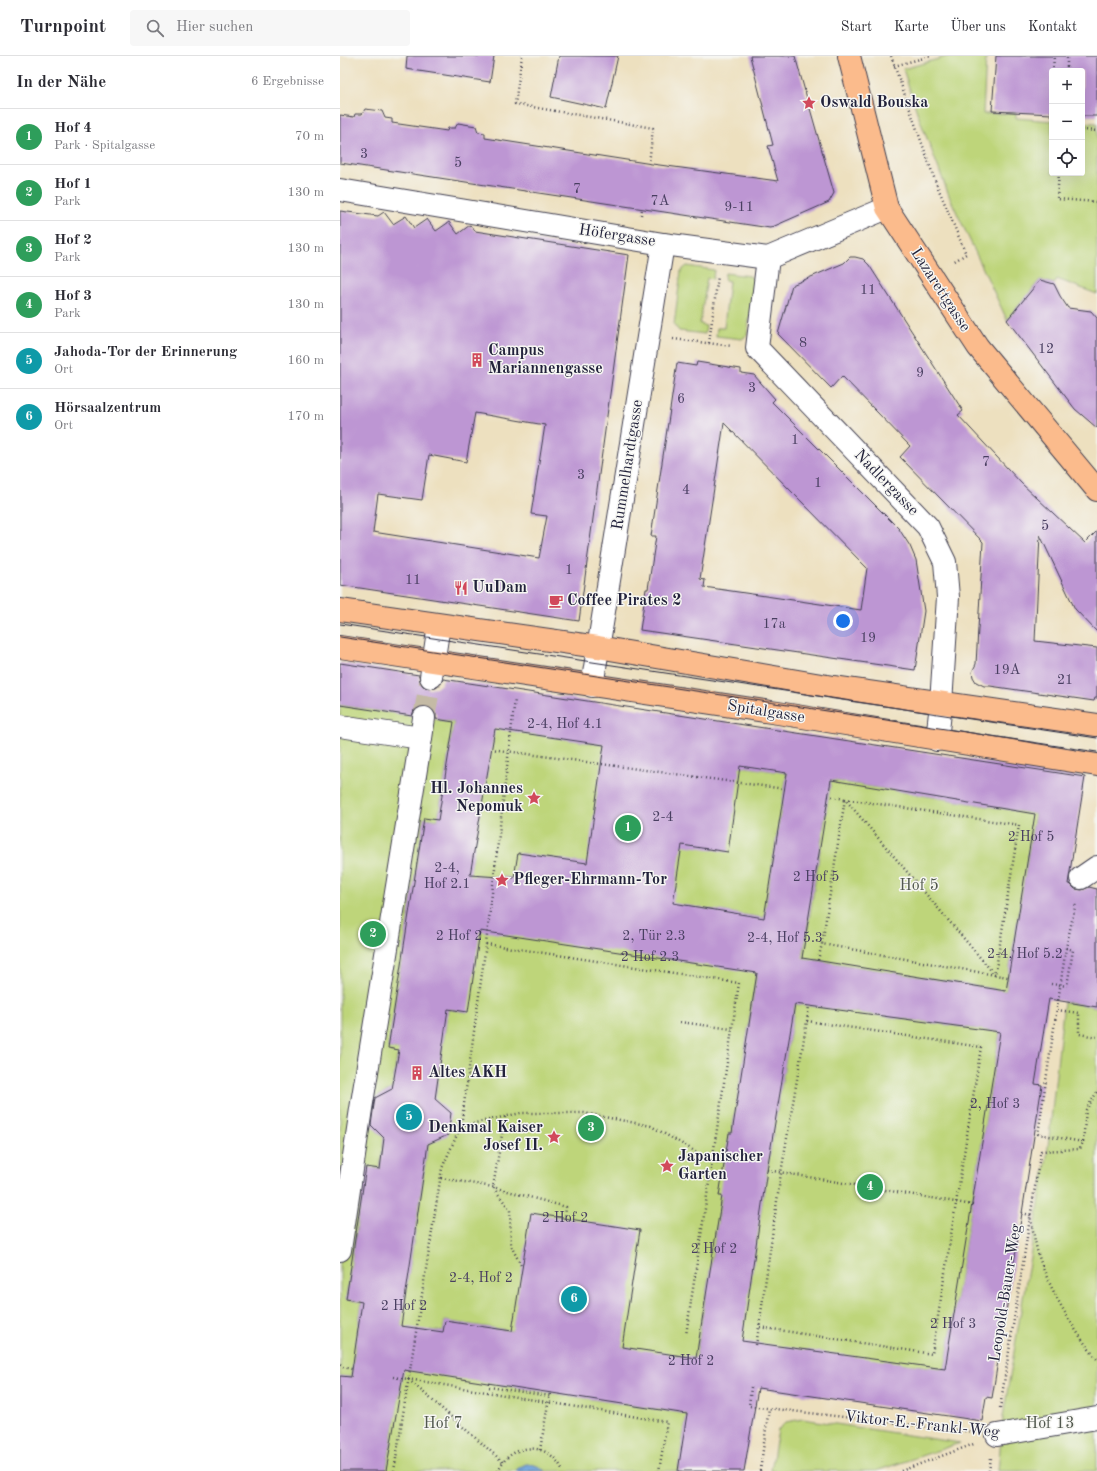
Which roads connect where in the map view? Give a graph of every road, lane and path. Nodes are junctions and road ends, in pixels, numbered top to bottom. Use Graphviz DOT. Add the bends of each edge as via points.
graph roads {
  1 [pos="522,56"];
  2 [pos="849,56"];
  3 [pos="891,56"];
  4 [pos="931,56"];
  5 [pos="1054,56"];
  6 [pos="1068,56"];
  7 [pos="894,66"];
  8 [pos="1053,68"];
  9 [pos="1066,68"];
  10 [pos="1085,130"];
  11 [pos="1097,132"];
  12 [pos="649,164"];
  13 [pos="1059,176"];
  14 [pos="340,190"];
  15 [pos="1097,202"];
  16 [pos="887,208"];
  17 [pos="663,244"];
  18 [pos="721,252"];
  19 [pos="768,258"];
  20 [pos="931,275"];
  21 [pos="667,338"];
  22 [pos="709,343"];
  23 [pos="757,348"];
  24 [pos="1097,490"];
  25 [pos="340,610"];
  26 [pos="440,625"];
  27 [pos="340,647"];
  28 [pos="598,647"];
  29 [pos="432,669"];
  30 [pos="592,686"];
  31 [pos="516,694"];
  32 [pos="941,703"];
  33 [pos="340,726"];
  34 [pos="1097,726"];
  35 [pos="936,740"];
  36 [pos="491,749"];
  37 [pos="508,751"];
  38 [pos="1097,765"];
  39 [pos="785,789"];
  40 [pos="828,796"];
  41 [pos="845,799"];
  42 [pos="1089,872"];
  43 [pos="486,944"];
  44 [pos="822,944"];
  45 [pos="1066,948"];
  46 [pos="818,960"];
  47 [pos="995,975"];
  48 [pos="1008,976"];
  49 [pos="1051,984"];
  50 [pos="809,1006"];
  51 [pos="1057,1010"];
  52 [pos="807,1021"];
  53 [pos="680,1022"];
  54 [pos="732,1029"];
  55 [pos="1097,1037"];
  56 [pos="1097,1092"];
  57 [pos="505,1117"];
  58 [pos="449,1124"];
  59 [pos="461,1126"];
  60 [pos="1083,1142"];
  61 [pos="712,1161"];
  62 [pos="724,1164"];
  63 [pos="767,1170"];
  64 [pos="781,1173"];
  65 [pos="441,1178"];
  66 [pos="493,1186"];
  67 [pos="957,1202"];
  68 [pos="973,1205"];
  69 [pos="1022,1213"];
  70 [pos="1030,1215"];
  71 [pos="565,1218"];
  72 [pos="340,1250"];
  73 [pos="522,1267"];
  74 [pos="759,1327"];
  75 [pos="686,1335"];
  76 [pos="756,1345"];
  77 [pos="1097,1359"];
  78 [pos="340,1364"];
  79 [pos="352,1369"];
  80 [pos="393,1376"];
  81 [pos="408,1379"];
  82 [pos="490,1383"];
  83 [pos="751,1387"];
  84 [pos="548,1403"];
  85 [pos="770,1408"];
  86 [pos="1097,1418"];
  87 [pos="997,1436"];
  88 [pos="540,1450"];
  89 [pos="503,1462"];
  90 [pos="394,1471"];
  91 [pos="498,1471"];
  92 [pos="562,1471"];
  93 [pos="659,1471"];
  94 [pos="760,1471"];
  95 [pos="901,1471"];
  1 -- 12 [label="path" via="515,104 653,128"];
  2 -- 16 [label="main road, Lazarettgasse"];
  3 -- 7 [label="path"];
  4 -- 7 [label="path"];
  5 -- 8 [label="path"];
  6 -- 9 [label="path"];
  7 -- 20 [label="path" via="936,183 966,254"];
  10 -- 11 [label="path"];
  13 -- 15 [label="path" via="1057,199"];
  14 -- 17 [label="street, Höfergasse"];
  16 -- 19 [label="street"];
  16 -- 20 [label="main road, Lazarettgasse"];
  17 -- 18 [label="street, Höfergasse"];
  17 -- 28 [label="street, Rummelhardtgasse"];
  18 -- 19 [label="street, Höfergasse"];
  18 -- 22 [label="path"];
  19 -- 23 [label="street"];
  20 -- 24 [label="main road, Lazarettgasse" via="978,347"];
  21 -- 22 [label="path"];
  22 -- 23 [label="path"];
  23 -- 32 [label="street, Nadlergasse" via="928,527 945,562 948,597"];
  25 -- 26 [label="main road"];
  26 -- 28 [label="main road"];
  26 -- 29 [label="street"];
  27 -- 29 [label="main road, Spitalgasse"];
  28 -- 30 [label="street, Rummelhardtgasse"];
  28 -- 32 [label="main road"];
  29 -- 30 [label="main road, Spitalgasse"];
  30 -- 35 [label="main road, Spitalgasse" via="778,713"];
  31 -- 37 [label="path"];
  32 -- 34 [label="main road"];
  32 -- 35 [label="street, Nadlergasse"];
  33 -- 72 [label="street" via="423,728"];
  35 -- 38 [label="main road, Spitalgasse"];
  36 -- 37 [label="path"];
  37 -- 39 [label="path"];
  37 -- 43 [label="path"];
  40 -- 41 [label="path"];
  41 -- 44 [label="path"];
  41 -- 47 [label="path"];
  41 -- 47 [label="path" via="1019,825"];
  42 -- 45 [label="path"];
  43 -- 54 [label="path" via="739,983"];
  43 -- 59 [label="path"];
  44 -- 46 [label="path"];
  44 -- 47 [label="path"];
  45 -- 49 [label="path, bridge" via="1073,950 1067,986"];
  45 -- 51 [label="path"];
  47 -- 48 [label="path"];
  50 -- 52 [label="path"];
  51 -- 55 [label="path" via="1079,1012 1079,1034"];
  51 -- 60 [label="path" via="1038,1134"];
  52 -- 64 [label="path"];
  52 -- 67 [label="path" via="982,1047"];
  53 -- 54 [label="path"];
  54 -- 61 [label="path"];
  56 -- 60 [label="path" via="1086,1110"];
  57 -- 59 [label="path"];
  57 -- 61 [label="path" via="521,1113 584,1113 651,1126"];
  57 -- 66 [label="path"];
  58 -- 59 [label="path"];
  59 -- 65 [label="path" via="442,1168"];
  60 -- 70 [label="path, Leopold-Bauer-Weg" via="1080,1149 1041,1151"];
  61 -- 62 [label="path"];
  61 -- 75 [label="path"];
  63 -- 64 [label="path"];
  64 -- 67 [label="path"];
  64 -- 74 [label="path"];
  65 -- 66 [label="path"];
  65 -- 81 [label="path"];
  66 -- 71 [label="path" via="566,1207"];
  66 -- 73 [label="path" via="510,1210 511,1246"];
  67 -- 68 [label="path"];
  67 -- 74 [label="path" via="932,1354"];
  69 -- 70 [label="path"];
  70 -- 77 [label="path" via="1040,1258 1052,1286 1077,1332"];
  70 -- 87 [label="path, Leopold-Bauer-Weg"];
  74 -- 76 [label="path"];
  78 -- 79 [label="path"];
  80 -- 81 [label="path"];
  81 -- 84 [label="path"];
  81 -- 89 [label="path"];
  81 -- 90 [label="path"];
  82 -- 84 [label="path" via="489,1387 550,1394"];
  83 -- 85 [label="path, Viktor-E.-Frankl-Weg" via="748,1406"];
  84 -- 88 [label="path"];
  84 -- 93 [label="path" via="667,1422"];
  85 -- 87 [label="path, Viktor-E.-Frankl-Weg"];
  85 -- 94 [label="path"];
  86 -- 87 [label="street, Viktor-E.-Frankl-Weg"];
  87 -- 95 [label="path"];
  88 -- 89 [label="path" via="520,1450"];
  88 -- 92 [label="path" via="556,1460"];
  89 -- 91 [label="path"];
}
